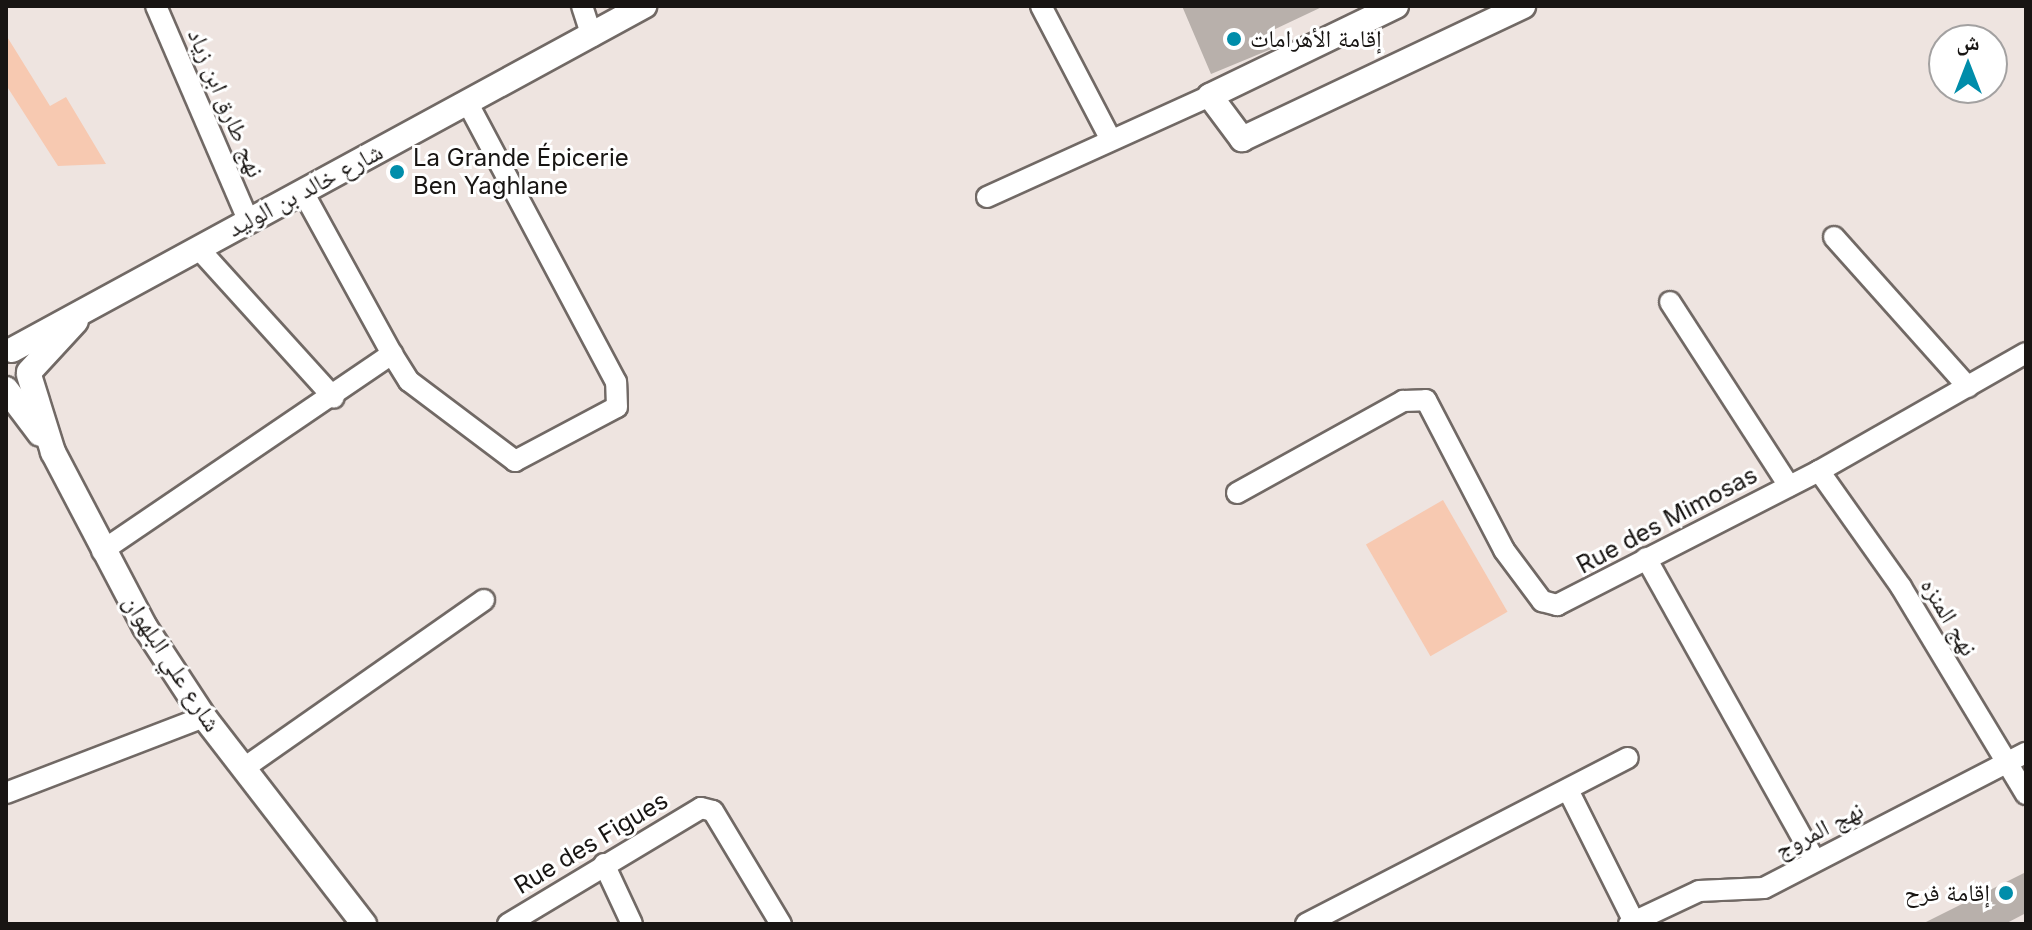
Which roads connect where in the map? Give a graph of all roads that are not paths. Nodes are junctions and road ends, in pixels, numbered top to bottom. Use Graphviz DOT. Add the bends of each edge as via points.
graph roads {
  1 [pos="156,6"];
  2 [pos="582,6"];
  3 [pos="644,6"];
  4 [pos="1041,6"];
  5 [pos="1396,6"];
  6 [pos="1523,6"];
  7 [pos="618,12"];
  8 [pos="592,36"];
  9 [pos="1210,96"];
  10 [pos="467,102"];
  11 [pos="1111,140"];
  12 [pos="303,192"];
  13 [pos="987,197"];
  14 [pos="248,220"];
  15 [pos="1834,237"];
  16 [pos="198,248"];
  17 [pos="1670,302"];
  18 [pos="94,307"];
  19 [pos="9,351"];
  20 [pos="2026,353"];
  21 [pos="392,354"];
  22 [pos="29,373"];
  23 [pos="6,387"];
  24 [pos="1968,387"];
  25 [pos="334,398"];
  26 [pos="53,452"];
  27 [pos="1819,471"];
  28 [pos="1789,486"];
  29 [pos="1237,493"];
  30 [pos="102,551"];
  31 [pos="1646,558"];
  32 [pos="484,600"];
  33 [pos="204,717"];
  34 [pos="2026,753"];
  35 [pos="1628,758"];
  36 [pos="2006,764"];
  37 [pos="244,768"];
  38 [pos="1569,792"];
  39 [pos="6,793"];
  40 [pos="2026,794"];
  41 [pos="1815,860"];
  42 [pos="604,864"];
  43 [pos="516,922"];
  44 [pos="1633,923"];
  45 [pos="364,924"];
  46 [pos="632,924"];
  47 [pos="781,924"];
  48 [pos="1306,924"];
  1 -- 14 [label="street, نهج طارق ابن زياد"];
  2 -- 8 [label="street"];
  3 -- 7 [label="street, شارع خالد بن الوليد"];
  4 -- 11 [label="street"];
  5 -- 9 [label="street"];
  6 -- 9 [label="street" via="1242,139"];
  7 -- 8 [label="street, شارع خالد بن الوليد"];
  8 -- 10 [label="street, شارع خالد بن الوليد"];
  9 -- 11 [label="street"];
  10 -- 12 [label="street, شارع خالد بن الوليد"];
  10 -- 21 [label="street" via="616,382 617,407 515,461 409,381"];
  11 -- 13 [label="street"];
  12 -- 14 [label="street, شارع خالد بن الوليد"];
  12 -- 21 [label="street"];
  14 -- 16 [label="street, شارع خالد بن الوليد"];
  15 -- 24 [label="street"];
  16 -- 18 [label="street, شارع خالد بن الوليد"];
  16 -- 25 [label="street"];
  17 -- 28 [label="street"];
  18 -- 19 [label="street, شارع خالد بن الوليد"];
  18 -- 22 [label="street, شارع خالد بن الوليد"];
  19 -- 22 [label="street" via="26,357"];
  20 -- 24 [label="street, Rue des Mimosas"];
  21 -- 25 [label="street"];
  22 -- 23 [label="street, شارع خالد بن الوليد"];
  22 -- 26 [label="street, شارع علي البلهوان"];
  23 -- 26 [label="street"];
  24 -- 27 [label="street, Rue des Mimosas"];
  25 -- 30 [label="street"];
  26 -- 30 [label="street, شارع علي البلهوان"];
  27 -- 28 [label="street, Rue des Mimosas"];
  27 -- 36 [label="street, نهج المنزه" via="1901,587"];
  28 -- 31 [label="street, Rue des Mimosas"];
  29 -- 31 [label="street, Rue des Mimosas" via="1416,398 1426,400 1504,550 1542,601 1566,602"];
  30 -- 33 [label="street, شارع علي البلهوان"];
  31 -- 41 [label="street"];
  32 -- 37 [label="street"];
  33 -- 37 [label="street, شارع علي البلهوان"];
  33 -- 39 [label="street"];
  34 -- 36 [label="street, نهج المروج"];
  35 -- 38 [label="street"];
  36 -- 40 [label="street, نهج المنزه"];
  36 -- 41 [label="street, نهج المروج"];
  37 -- 45 [label="street, شارع علي البلهوان"];
  38 -- 44 [label="street"];
  38 -- 48 [label="street"];
  41 -- 44 [label="street, نهج المروج" via="1764,888 1699,891"];
  42 -- 43 [label="street, Rue des Figues"];
  42 -- 46 [label="street"];
  42 -- 47 [label="street, Rue des Figues" via="701,808 713,811"];
}
